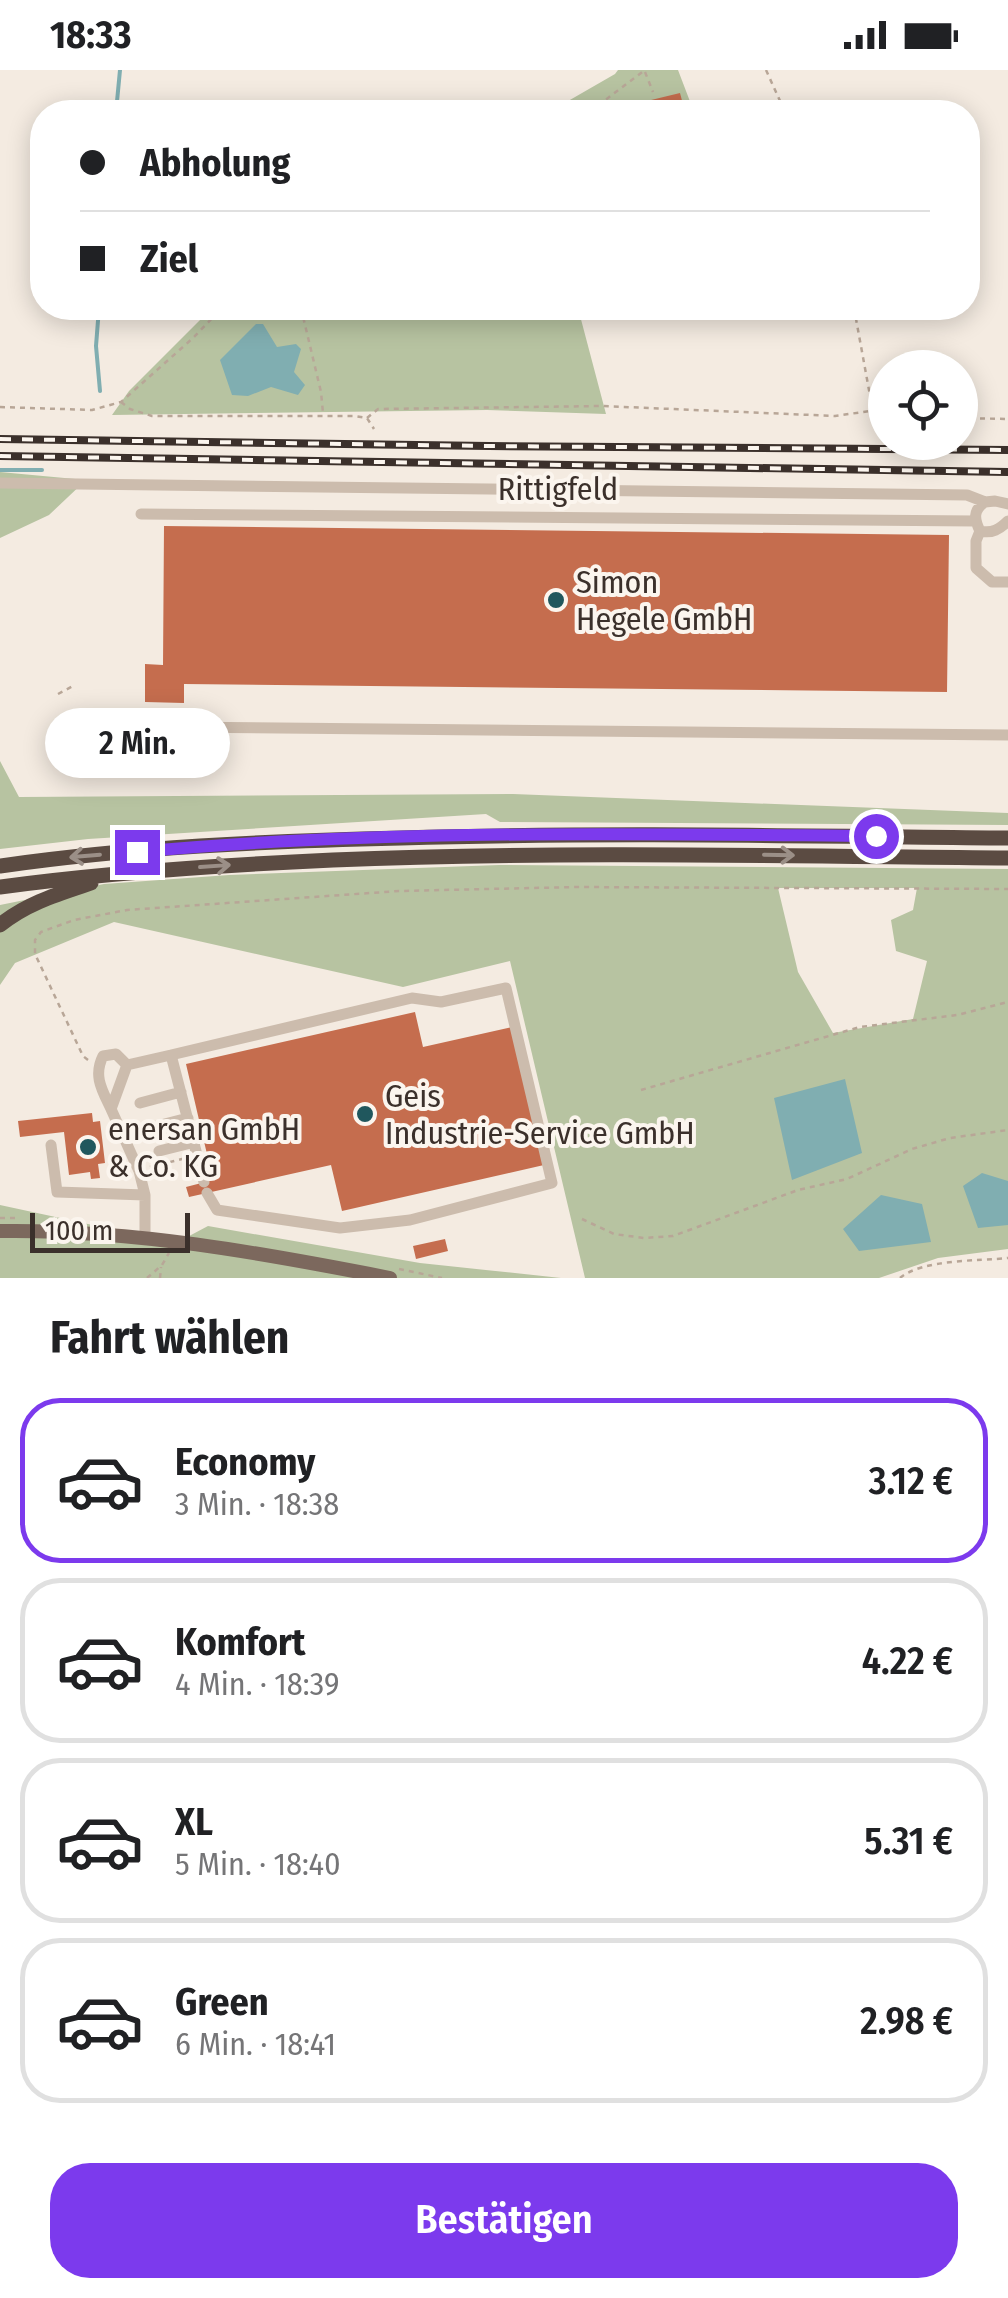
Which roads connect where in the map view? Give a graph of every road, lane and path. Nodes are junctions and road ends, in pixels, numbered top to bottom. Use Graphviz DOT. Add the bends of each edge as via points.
graph roads {
  1 [pos="644,70"];
  2 [pos="766,70"];
  3 [pos="652,92"];
  4 [pos="605,100"];
  5 [pos="779,100"];
  6 [pos="210,320"];
  7 [pos="303,320"];
  8 [pos="856,320"];
  9 [pos="868,385"];
  10 [pos="120,402"];
  11 [pos="0,407"];
  12 [pos="868,411"];
  13 [pos="323,416"];
  14 [pos="367,418"];
  15 [pos="978,418"];
  16 [pos="1008,419"];
  17 [pos="374,429"];
  18 [pos="0,483"];
  19 [pos="985,502"];
  20 [pos="1008,504"];
  21 [pos="141,514"];
  22 [pos="1008,520"];
  23 [pos="978,526"];
  24 [pos="1008,582"];
  25 [pos="72,686"];
  26 [pos="58,694"];
  27 [pos="1008,734"];
  28 [pos="137,749"];
  29 [pos="1008,838"];
  30 [pos="1008,858"];
  31 [pos="0,866"];
  32 [pos="118,874"];
  33 [pos="0,887"];
  34 [pos="1008,889"];
  35 [pos="0,925"];
  36 [pos="1008,1002"];
  37 [pos="171,1054"];
  38 [pos="127,1065"];
  39 [pos="97,1068"];
  40 [pos="641,1090"];
  41 [pos="182,1092"];
  42 [pos="140,1103"];
  43 [pos="110,1109"];
  44 [pos="188,1118"];
  45 [pos="149,1128"];
  46 [pos="1008,1130"];
  47 [pos="51,1145"];
  48 [pos="197,1149"];
  49 [pos="159,1151"];
  50 [pos="139,1172"];
  51 [pos="145,1195"];
  52 [pos="582,1218"];
  53 [pos="0,1231"];
  54 [pos="146,1238"];
  55 [pos="175,1243"];
  56 [pos="1008,1258"];
  57 [pos="162,1265"];
  58 [pos="147,1278"];
  59 [pos="160,1278"];
  60 [pos="390,1278"];
  61 [pos="900,1278"];
  1 -- 3 [label="path"];
  1 -- 4 [label="path"];
  2 -- 5 [label="path"];
  6 -- 10 [label="path"];
  7 -- 13 [label="path"];
  8 -- 9 [label="path"];
  10 -- 11 [label="path" via="92,410"];
  10 -- 13 [label="path" via="152,416"];
  12 -- 14 [label="path" via="378,408"];
  13 -- 14 [label="path"];
  14 -- 17 [label="path"];
  15 -- 16 [label="path"];
  18 -- 19 [label="street" via="967,494"];
  19 -- 20 [label="street"];
  19 -- 23 [label="street" via="978,506"];
  21 -- 23 [label="street, Rittigfeld"];
  22 -- 23 [label="street, Rittigfeld" via="992,532"];
  23 -- 24 [label="street" via="976,568 992,582"];
  25 -- 26 [label="path"];
  27 -- 28 [label="street" via="172,727"];
  29 -- 31 [label="highway, one-way" via="357,839"];
  32 -- 30 [label="highway, one-way" via="472,856"];
  32 -- 33 [label="highway"];
  32 -- 35 [label="highway" via="48,897"];
  34 -- 39 [label="path" via="398,891 92,916 41,932 35,954 84,1056"];
  36 -- 40 [label="path" via="860,1027"];
  37 -- 38 [label="street"];
  37 -- 41 [label="street"];
  37 -- 48 [label="street" via="412,998 441,1002 506,988 552,1184 410,1220 340,1228 217,1210"];
  38 -- 39 [label="street" via="116,1054 103,1056"];
  38 -- 43 [label="street"];
  39 -- 43 [label="street"];
  41 -- 42 [label="street"];
  41 -- 44 [label="street"];
  43 -- 50 [label="street"];
  44 -- 45 [label="street"];
  44 -- 48 [label="street"];
  46 -- 52 [label="path" via="912,1149 848,1178 673,1236 614,1234"];
  47 -- 51 [label="street" via="56,1192"];
  48 -- 49 [label="street"];
  48 -- 50 [label="path"];
  50 -- 51 [label="street"];
  51 -- 54 [label="street"];
  53 -- 54 [label="main road"];
  54 -- 55 [label="main road"];
  55 -- 57 [label="path"];
  55 -- 60 [label="main road"];
  56 -- 61 [label="path" via="923,1266"];
  57 -- 58 [label="path"];
  57 -- 59 [label="path"];
}
